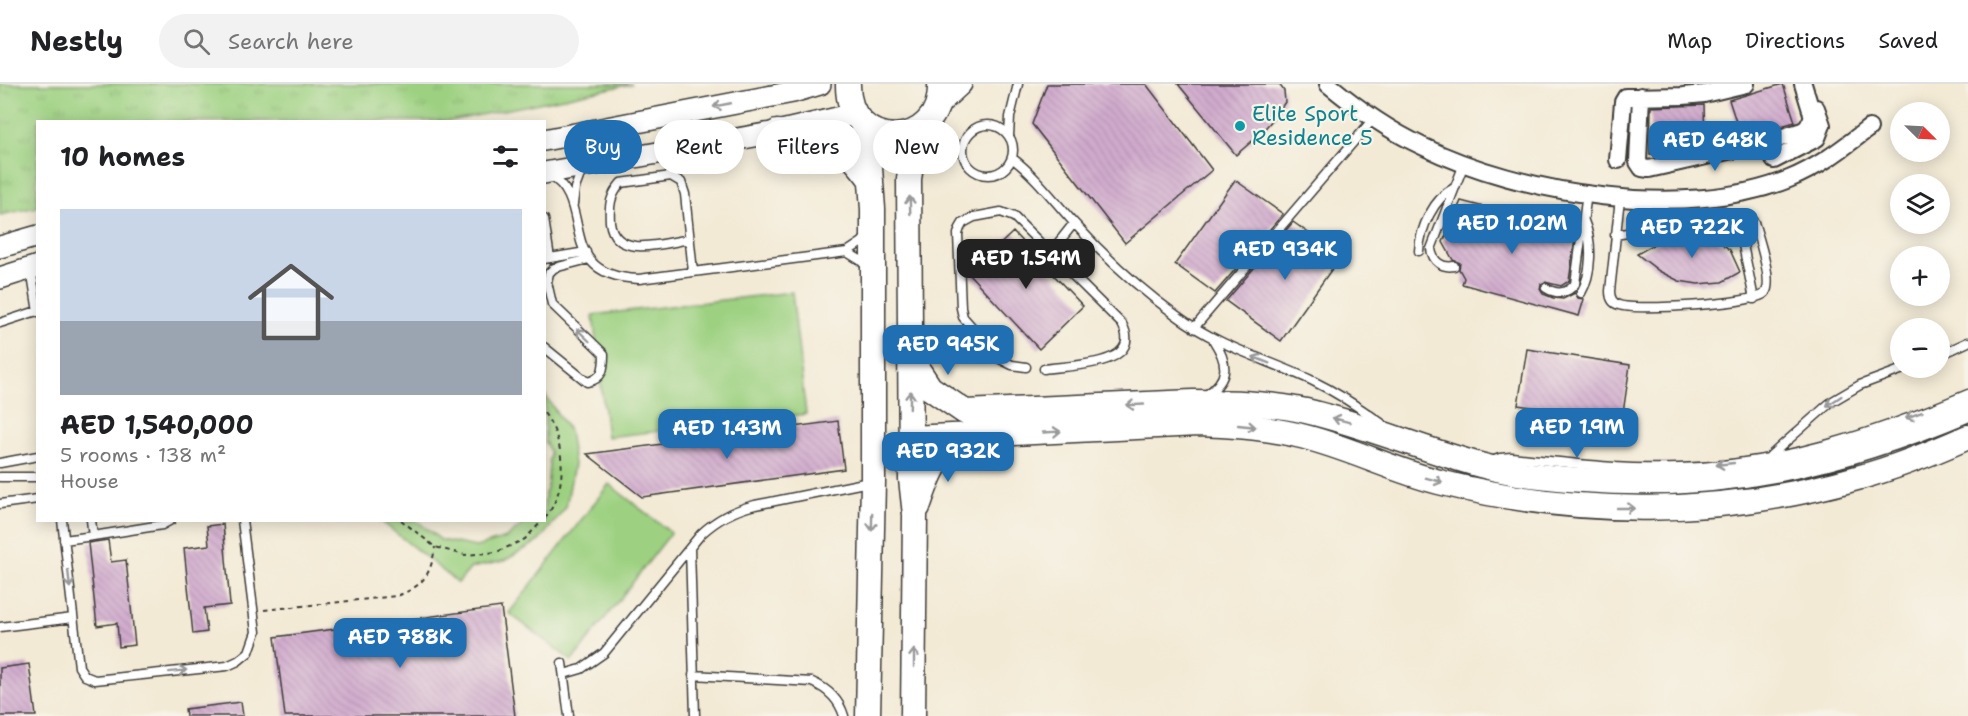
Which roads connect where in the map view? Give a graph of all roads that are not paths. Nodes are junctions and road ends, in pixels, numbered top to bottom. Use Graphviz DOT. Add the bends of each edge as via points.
graph roads {
  1 [pos="820,84"];
  2 [pos="848,84"];
  3 [pos="961,84"];
  4 [pos="1018,84"];
  5 [pos="1328,84"];
  6 [pos="1746,84"];
  7 [pos="1803,84"];
  8 [pos="1808,84"];
  9 [pos="939,95"];
  10 [pos="1641,96"];
  11 [pos="1374,118"];
  12 [pos="860,120"];
  13 [pos="928,120"];
  14 [pos="861,121"];
  15 [pos="873,127"];
  16 [pos="1869,128"];
  17 [pos="756,136"];
  18 [pos="1009,136"];
  19 [pos="546,140"];
  20 [pos="1768,142"];
  21 [pos="642,156"];
  22 [pos="1012,158"];
  23 [pos="1618,160"];
  24 [pos="1774,160"];
  25 [pos="1464,164"];
  26 [pos="861,167"];
  27 [pos="564,170"];
  28 [pos="546,173"];
  29 [pos="546,174"];
  30 [pos="581,174"];
  31 [pos="910,174"];
  32 [pos="871,180"];
  33 [pos="1781,181"];
  34 [pos="1454,187"];
  35 [pos="1587,193"];
  36 [pos="1620,198"];
  37 [pos="573,204"];
  38 [pos="1584,221"];
  39 [pos="1755,222"];
  40 [pos="1074,223"];
  41 [pos="872,229"];
  42 [pos="1615,235"];
  43 [pos="36,237"];
  44 [pos="690,239"];
  45 [pos="1092,242"];
  46 [pos="0,247"];
  47 [pos="1419,251"];
  48 [pos="847,252"];
  49 [pos="1051,252"];
  50 [pos="588,256"];
  51 [pos="547,258"];
  52 [pos="1454,266"];
  53 [pos="34,267"];
  54 [pos="1069,270"];
  55 [pos="693,272"];
  56 [pos="872,273"];
  57 [pos="0,278"];
  58 [pos="1546,288"];
  59 [pos="36,289"];
  60 [pos="1581,293"];
  61 [pos="1754,299"];
  62 [pos="548,305"];
  63 [pos="36,312"];
  64 [pos="0,323"];
  65 [pos="1194,328"];
  66 [pos="1214,340"];
  67 [pos="1968,342"];
  68 [pos="546,348"];
  69 [pos="1950,350"];
  70 [pos="911,359"];
  71 [pos="1026,367"];
  72 [pos="1044,369"];
  73 [pos="1890,373"];
  74 [pos="1968,394"];
  75 [pos="1193,402"];
  76 [pos="1968,409"];
  77 [pos="1882,435"];
  78 [pos="962,436"];
  79 [pos="1968,437"];
  80 [pos="910,438"];
  81 [pos="1403,440"];
  82 [pos="36,456"];
  83 [pos="0,463"];
  84 [pos="1768,466"];
  85 [pos="0,477"];
  86 [pos="36,477"];
  87 [pos="873,482"];
  88 [pos="36,499"];
  89 [pos="0,504"];
  90 [pos="915,515"];
  91 [pos="62,522"];
  92 [pos="91,522"];
  93 [pos="168,522"];
  94 [pos="242,522"];
  95 [pos="133,524"];
  96 [pos="93,536"];
  97 [pos="64,540"];
  98 [pos="690,548"];
  99 [pos="73,618"];
  100 [pos="0,627"];
  101 [pos="562,663"];
  102 [pos="564,674"];
  103 [pos="693,675"];
  104 [pos="569,716"];
  105 [pos="695,716"];
  106 [pos="844,716"];
  107 [pos="868,716"];
  108 [pos="913,716"];
  1 -- 19 [label="street, one-way"];
  2 -- 12 [label="main road" via="850,105"];
  3 -- 9 [label="street"];
  4 -- 18 [label="lane"];
  5 -- 11 [label="street"];
  6 -- 10 [label="street" via="1704,94"];
  7 -- 20 [label="street" via="1812,111 1811,123 1802,131"];
  8 -- 24 [label="street" via="1822,125 1820,134"];
  9 -- 13 [label="main road"];
  10 -- 20 [label="street" via="1638,162 1645,169"];
  10 -- 23 [label="street" via="1629,96 1623,102"];
  11 -- 25 [label="street" via="1421,146"];
  11 -- 65 [label="lane"];
  14 -- 15 [label="main road"];
  14 -- 32 [label="main road"];
  16 -- 33 [label="street" via="1827,160"];
  17 -- 21 [label="street"];
  18 -- 22 [label="lane"];
  18 -- 22 [label="lane" via="997,126 975,129 965,141 964,157 973,169 987,175 1002,170"];
  20 -- 24 [label="street"];
  22 -- 40 [label="lane"];
  24 -- 33 [label="street"];
  25 -- 34 [label="lane"];
  25 -- 35 [label="street" via="1526,184"];
  26 -- 32 [label="main road"];
  27 -- 28 [label="street"];
  29 -- 37 [label="lane" via="565,189"];
  30 -- 37 [label="lane"];
  70 -- 31 [label="main road, one-way"];
  32 -- 41 [label="main road"];
  33 -- 36 [label="street" via="1701,199"];
  34 -- 47 [label="lane" via="1436,204"];
  34 -- 52 [label="lane" via="1431,249 1438,264"];
  35 -- 36 [label="street"];
  35 -- 38 [label="lane"];
  36 -- 42 [label="lane"];
  37 -- 50 [label="lane" via="577,234"];
  38 -- 58 [label="lane" via="1575,284 1562,293"];
  38 -- 60 [label="lane" via="1590,240 1587,281"];
  39 -- 61 [label="lane" via="1768,286 1764,295"];
  40 -- 45 [label="lane"];
  40 -- 49 [label="lane"];
  41 -- 48 [label="lane"];
  41 -- 56 [label="main road"];
  42 -- 61 [label="lane" via="1645,230 1735,228 1742,235"];
  42 -- 61 [label="lane" via="1610,295 1619,305 1667,306"];
  43 -- 46 [label="street"];
  44 -- 44 [label="lane" via="681,182 671,176 621,183 609,205 612,233 619,240 629,246"];
  44 -- 55 [label="lane"];
  45 -- 54 [label="lane"];
  45 -- 65 [label="lane"];
  48 -- 55 [label="lane"];
  48 -- 56 [label="lane"];
  49 -- 54 [label="lane"];
  49 -- 71 [label="lane" via="1008,213 968,219 958,234 963,317 1000,359"];
  50 -- 51 [label="lane"];
  50 -- 55 [label="lane" via="606,271 625,279"];
  50 -- 62 [label="lane" via="549,273"];
  53 -- 57 [label="street"];
  53 -- 59 [label="lane"];
  54 -- 72 [label="lane" via="1122,324 1126,342 1119,354 1108,360"];
  56 -- 87 [label="main road"];
  68 -- 62 [label="lane, one-way" via="587,382 596,380 604,371 604,354"];
  63 -- 64 [label="lane"];
  65 -- 66 [label="lane"];
  66 -- 75 [label="lane" via="1225,363 1224,376 1218,387"];
  81 -- 66 [label="lane, one-way" via="1338,394"];
  67 -- 69 [label="lane"];
  75 -- 70 [label="main road, one-way" via="965,412 930,388"];
  80 -- 70 [label="main road, one-way"];
  73 -- 84 [label="lane, one-way" via="1845,393 1818,413"];
  74 -- 77 [label="lane, one-way"];
  81 -- 75 [label="main road, one-way" via="1305,411 1259,404"];
  76 -- 77 [label="main road"];
  77 -- 84 [label="main road" via="1834,457"];
  78 -- 79 [label="main road, one-way" via="1198,424 1265,428 1330,444 1403,471 1473,490 1615,508 1737,503 1798,493 1916,459"];
  78 -- 80 [label="main road"];
  78 -- 90 [label="main road" via="944,451 931,470"];
  80 -- 90 [label="main road"];
  84 -- 81 [label="main road, one-way" via="1696,482 1626,484 1481,466"];
  82 -- 83 [label="lane"];
  85 -- 86 [label="lane"];
  87 -- 98 [label="lane" via="742,508 710,526"];
  87 -- 107 [label="main road, one-way"];
  88 -- 89 [label="lane"];
  108 -- 90 [label="main road, one-way"];
  91 -- 97 [label="lane"];
  92 -- 96 [label="lane"];
  93 -- 95 [label="lane"];
  99 -- 94 [label="lane, one-way" via="79,667 85,676 95,680 238,662 254,644 256,632"];
  95 -- 96 [label="lane"];
  96 -- 97 [label="lane"];
  97 -- 99 [label="lane, one-way"];
  98 -- 102 [label="lane" via="604,654 581,669"];
  98 -- 103 [label="lane"];
  99 -- 100 [label="lane"];
  101 -- 102 [label="lane"];
  102 -- 104 [label="lane"];
  103 -- 105 [label="lane"];
  103 -- 106 [label="lane" via="812,682 835,697"];
}
